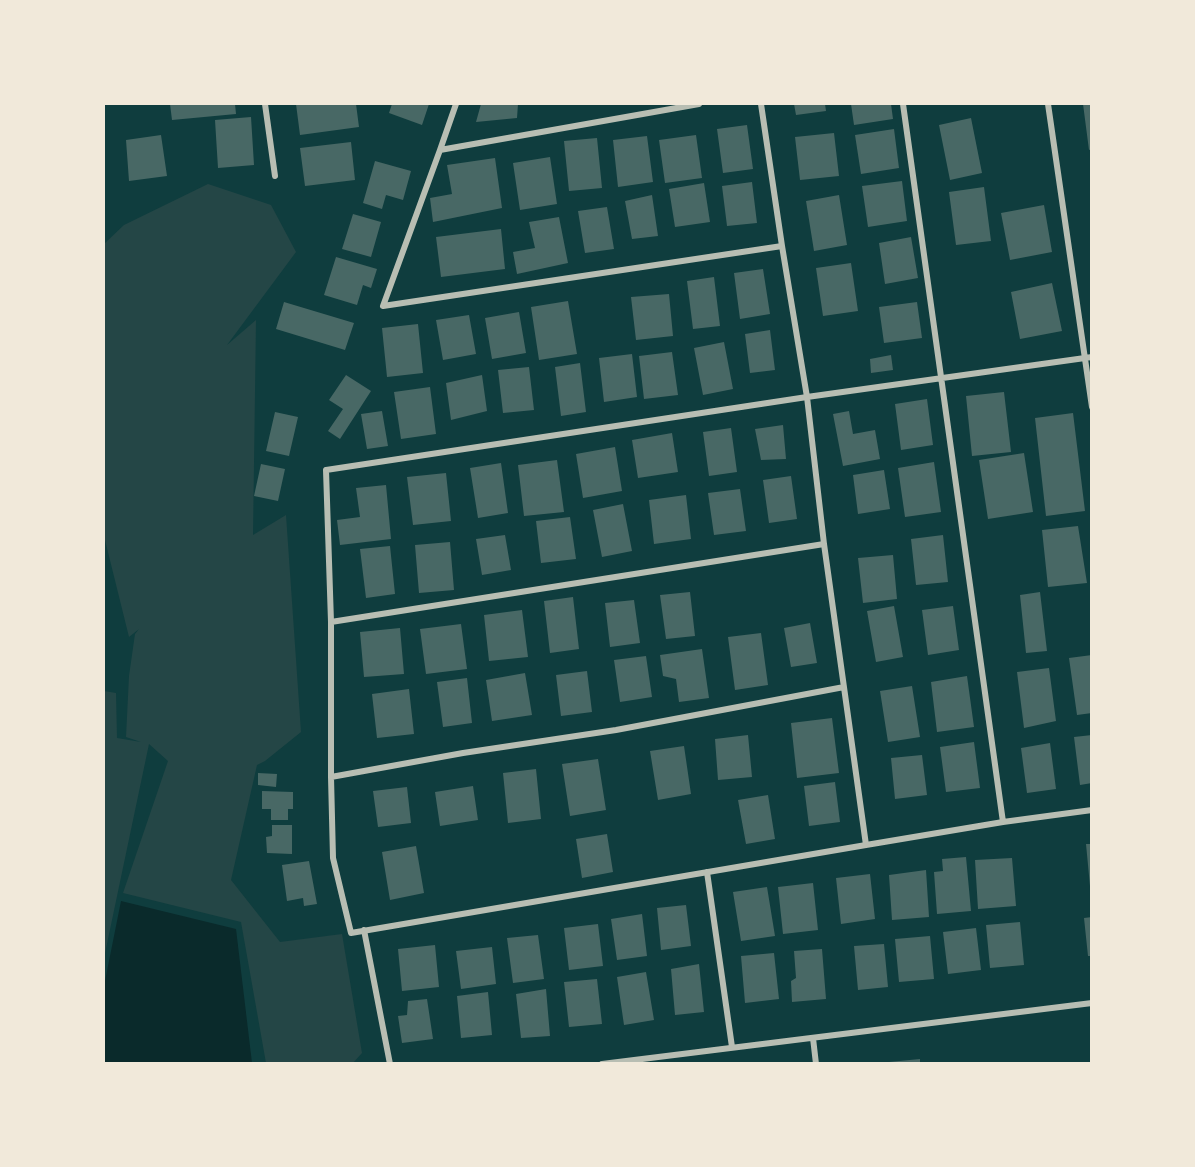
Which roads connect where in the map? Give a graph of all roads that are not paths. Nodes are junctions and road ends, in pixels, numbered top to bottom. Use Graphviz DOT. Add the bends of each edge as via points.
graph roads {
  1 [pos="265,104"];
  2 [pos="456,104"];
  3 [pos="699,104"];
  4 [pos="761,104"];
  5 [pos="903,104"];
  6 [pos="1048,104"];
  7 [pos="440,150"];
  8 [pos="275,176"];
  9 [pos="782,246"];
  10 [pos="1088,357"];
  11 [pos="943,378"];
  12 [pos="807,397"];
  13 [pos="1092,407"];
  14 [pos="824,544"];
  15 [pos="331,622"];
  16 [pos="844,687"];
  17 [pos="331,777"];
  18 [pos="1092,810"];
  19 [pos="1003,822"];
  20 [pos="866,845"];
  21 [pos="707,872"];
  22 [pos="364,930"];
  23 [pos="1092,1003"];
  24 [pos="813,1038"];
  25 [pos="732,1047"];
  26 [pos="390,1064"];
  27 [pos="602,1064"];
  28 [pos="816,1064"];
  1 -- 8 [label="street"];
  2 -- 7 [label="street"];
  3 -- 7 [label="street"];
  4 -- 9 [label="street"];
  5 -- 11 [label="street"];
  6 -- 10 [label="street"];
  7 -- 9 [label="street" via="383,306"];
  9 -- 12 [label="street"];
  10 -- 11 [label="street"];
  10 -- 13 [label="street"];
  11 -- 12 [label="street"];
  11 -- 19 [label="street"];
  12 -- 14 [label="street"];
  12 -- 15 [label="street" via="326,470"];
  14 -- 15 [label="street"];
  14 -- 16 [label="street"];
  15 -- 17 [label="street"];
  16 -- 17 [label="street"];
  16 -- 20 [label="street"];
  17 -- 22 [label="street" via="333,858 351,933"];
  18 -- 19 [label="street"];
  19 -- 20 [label="street"];
  20 -- 21 [label="street"];
  21 -- 22 [label="street"];
  21 -- 25 [label="street"];
  22 -- 26 [label="street"];
  23 -- 24 [label="street"];
  24 -- 25 [label="street"];
  24 -- 28 [label="street"];
  25 -- 27 [label="street"];
}
